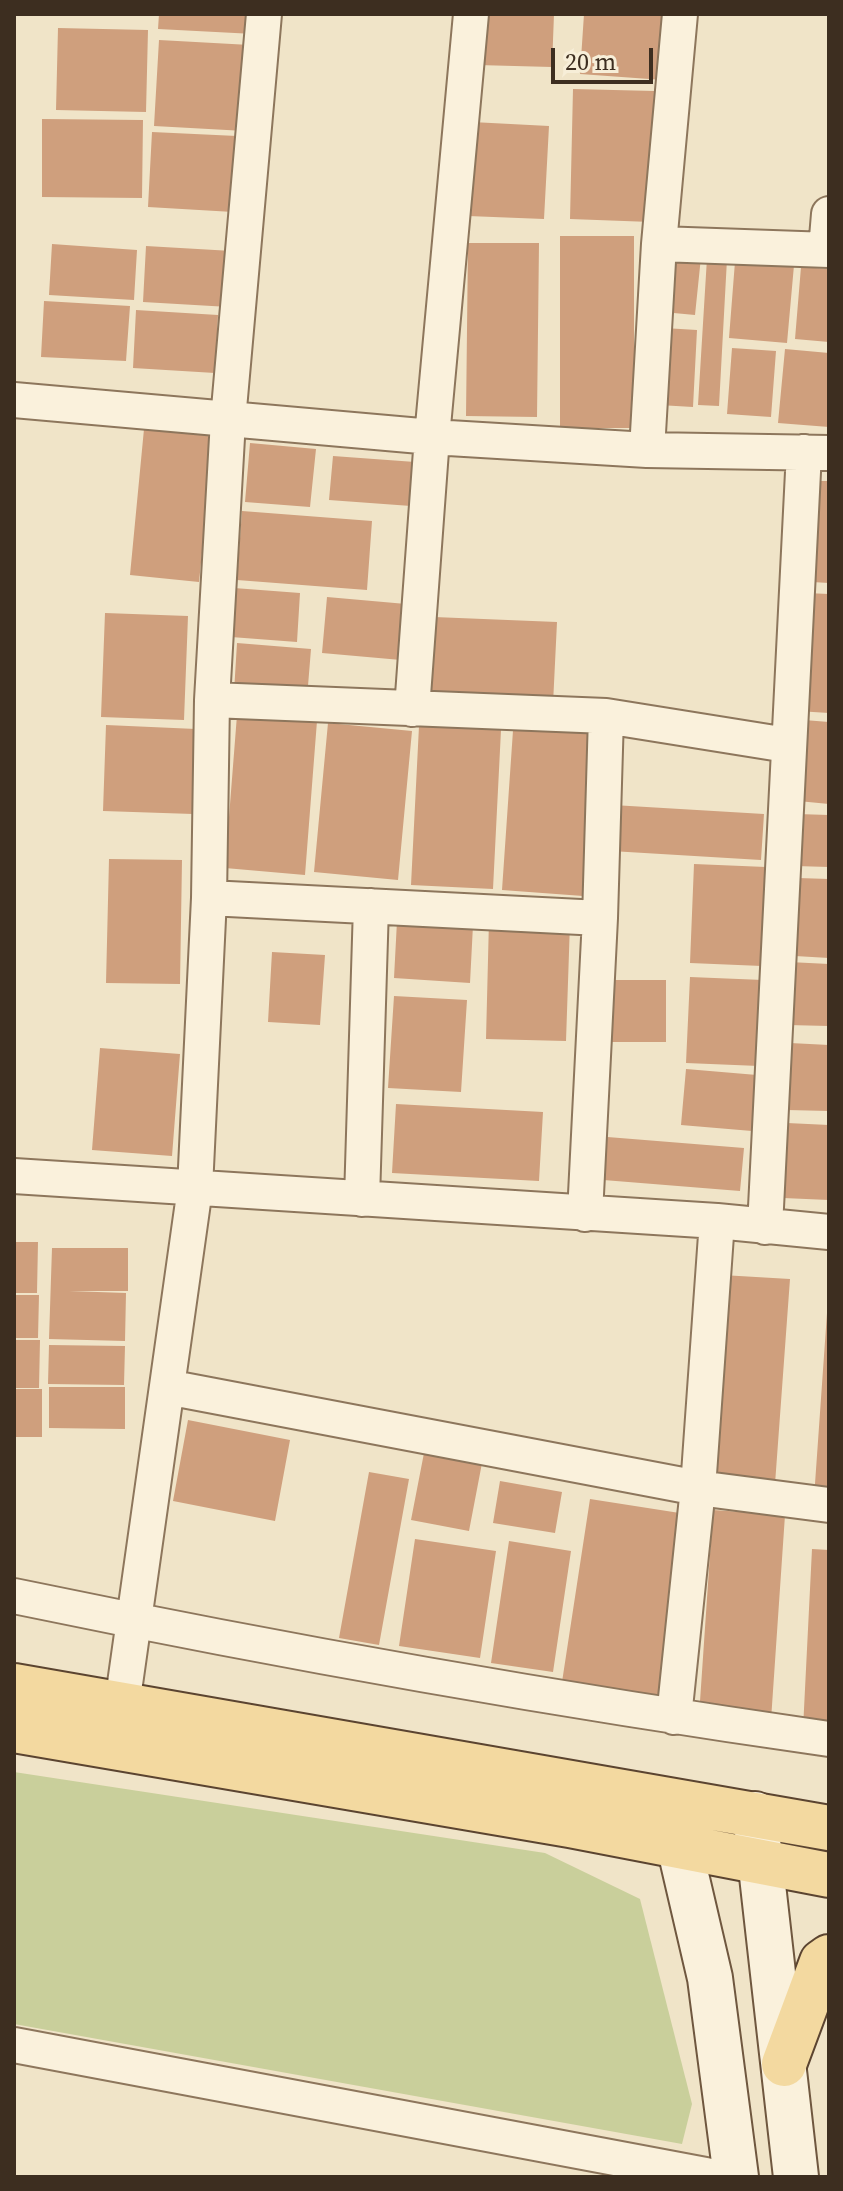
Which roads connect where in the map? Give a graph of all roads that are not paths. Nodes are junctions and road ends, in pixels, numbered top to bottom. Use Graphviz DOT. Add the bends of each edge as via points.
graph roads {
  1 [pos="264,14"];
  2 [pos="471,14"];
  3 [pos="680,14"];
  4 [pos="829,214"];
  5 [pos="659,244"];
  6 [pos="827,250"];
  7 [pos="14,400"];
  8 [pos="228,420"];
  9 [pos="432,437"];
  10 [pos="647,450"];
  11 [pos="816,453"];
  12 [pos="212,700"];
  13 [pos="412,709"];
  14 [pos="606,716"];
  15 [pos="787,745"];
  16 [pos="209,898"];
  17 [pos="371,906"];
  18 [pos="600,918"];
  19 [pos="14,1176"];
  20 [pos="195,1188"];
  21 [pos="362,1199"];
  22 [pos="585,1214"];
  23 [pos="717,1221"];
  24 [pos="765,1227"];
  25 [pos="829,1232"];
  26 [pos="167,1387"];
  27 [pos="698,1488"];
  28 [pos="829,1505"];
  29 [pos="14,1596"];
  30 [pos="135,1621"];
  31 [pos="14,1686"];
  32 [pos="122,1705"];
  33 [pos="674,1717"];
  34 [pos="14,1730"];
  35 [pos="829,1739"];
  36 [pos="675,1799"];
  37 [pos="755,1814"];
  38 [pos="829,1828"];
  39 [pos="679,1845"];
  40 [pos="758,1863"];
  41 [pos="829,1875"];
  42 [pos="829,1957"];
  43 [pos="14,2045"];
  44 [pos="784,2064"];
  45 [pos="630,2169"];
  46 [pos="716,2177"];
  47 [pos="736,2177"];
  48 [pos="796,2177"];
  1 -- 8 [label="street"];
  2 -- 9 [label="street"];
  3 -- 5 [label="street"];
  4 -- 6 [label="street"];
  5 -- 6 [label="street"];
  5 -- 10 [label="street"];
  7 -- 8 [label="street"];
  8 -- 9 [label="street"];
  8 -- 12 [label="street"];
  9 -- 10 [label="street"];
  9 -- 13 [label="street"];
  10 -- 11 [label="street"];
  11 -- 15 [label="street"];
  12 -- 13 [label="street"];
  12 -- 16 [label="street"];
  13 -- 14 [label="street"];
  14 -- 15 [label="street"];
  14 -- 18 [label="street"];
  15 -- 24 [label="street"];
  16 -- 17 [label="street"];
  16 -- 20 [label="street"];
  17 -- 18 [label="street"];
  17 -- 21 [label="street"];
  18 -- 22 [label="street"];
  19 -- 20 [label="street"];
  20 -- 21 [label="street"];
  20 -- 26 [label="street"];
  21 -- 22 [label="street"];
  22 -- 23 [label="street"];
  23 -- 24 [label="street"];
  23 -- 27 [label="street"];
  24 -- 25 [label="street"];
  26 -- 27 [label="street"];
  26 -- 30 [label="street"];
  27 -- 28 [label="street"];
  27 -- 33 [label="street"];
  29 -- 30 [label="street"];
  30 -- 32 [label="street"];
  30 -- 33 [label="street"];
  31 -- 32 [label="main road"];
  32 -- 36 [label="main road"];
  33 -- 35 [label="street"];
  34 -- 39 [label="main road"];
  36 -- 37 [label="main road"];
  36 -- 39 [label="main road"];
  37 -- 38 [label="main road"];
  37 -- 40 [label="main road"];
  39 -- 40 [label="main road"];
  39 -- 47 [label="main road" via="710,1978"];
  40 -- 41 [label="main road"];
  40 -- 44 [label="main road"];
  42 -- 44 [label="main road" via="822,1962"];
  43 -- 45 [label="street"];
  44 -- 48 [label="main road"];
  45 -- 46 [label="street"];
}
